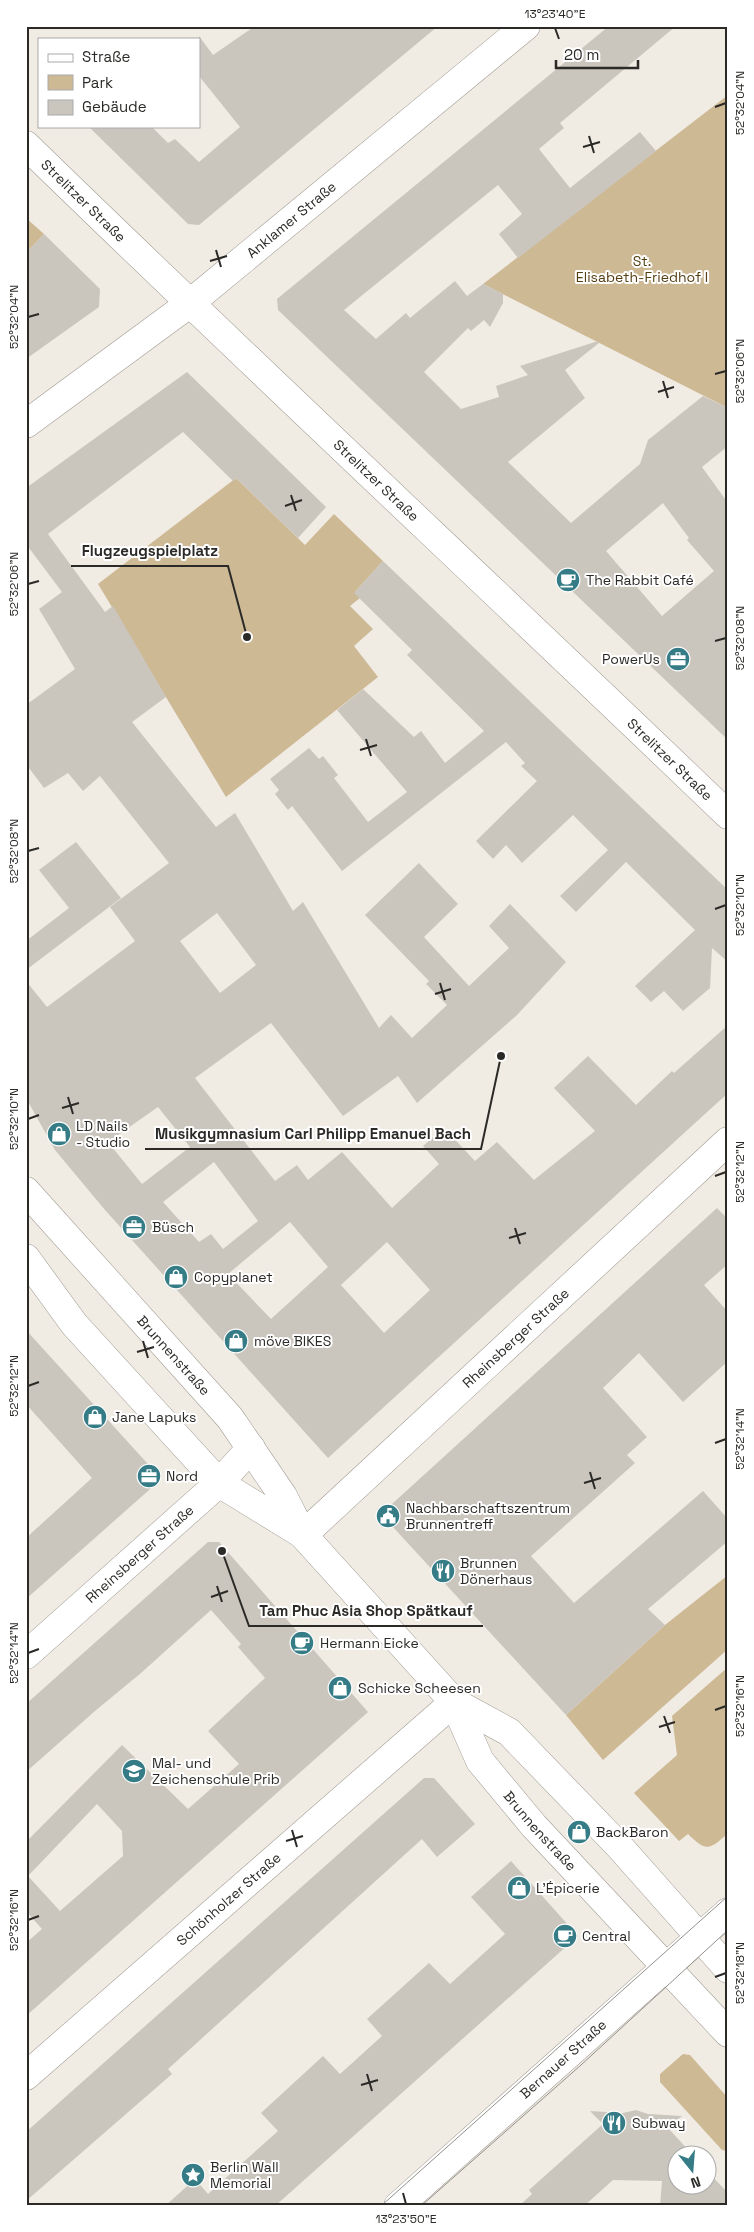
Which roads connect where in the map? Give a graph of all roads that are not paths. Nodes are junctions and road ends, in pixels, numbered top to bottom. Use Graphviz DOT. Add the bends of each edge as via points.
graph roads {
  1 [pos="526,26"];
  2 [pos="26,145"];
  3 [pos="189,304"];
  4 [pos="26,424"];
  5 [pos="728,816"];
  6 [pos="728,1141"];
  7 [pos="26,1191"];
  8 [pos="26,1258"];
  9 [pos="251,1448"];
  10 [pos="219,1483"];
  11 [pos="303,1535"];
  12 [pos="26,1655"];
  13 [pos="454,1702"];
  14 [pos="728,1912"];
  15 [pos="700,1937"];
  16 [pos="667,1966"];
  17 [pos="728,1969"];
  18 [pos="728,2033"];
  19 [pos="26,2076"];
  20 [pos="398,2206"];
  1 -- 3 [label="street, Anklamer Straße"];
  2 -- 3 [label="street, Strelitzer Straße"];
  3 -- 4 [label="street, Anklamer Straße"];
  3 -- 5 [label="street, Strelitzer Straße"];
  6 -- 11 [label="street, Rheinsberger Straße"];
  7 -- 9 [label="street, Brunnenstraße" via="230,1418"];
  8 -- 10 [label="street, Brunnenstraße" via="74,1324"];
  9 -- 10 [label="street, Rheinsberger Straße"];
  9 -- 11 [label="street, Brunnenstraße" via="283,1496"];
  10 -- 11 [label="street, Brunnenstraße"];
  10 -- 12 [label="street, Rheinsberger Straße"];
  11 -- 13 [label="street, Brunnenstraße"];
  13 -- 15 [label="street, Brunnenstraße" via="509,1732 576,1800"];
  13 -- 16 [label="street, Brunnenstraße" via="480,1761 534,1826"];
  13 -- 19 [label="street, Schönholzer Straße"];
  14 -- 15 [label="street, Bernauer Straße"];
  15 -- 16 [label="street, Bernauer Straße"];
  15 -- 17 [label="street, Brunnenstraße"];
  16 -- 18 [label="street, Brunnenstraße"];
  16 -- 20 [label="street, Bernauer Straße"];
}
